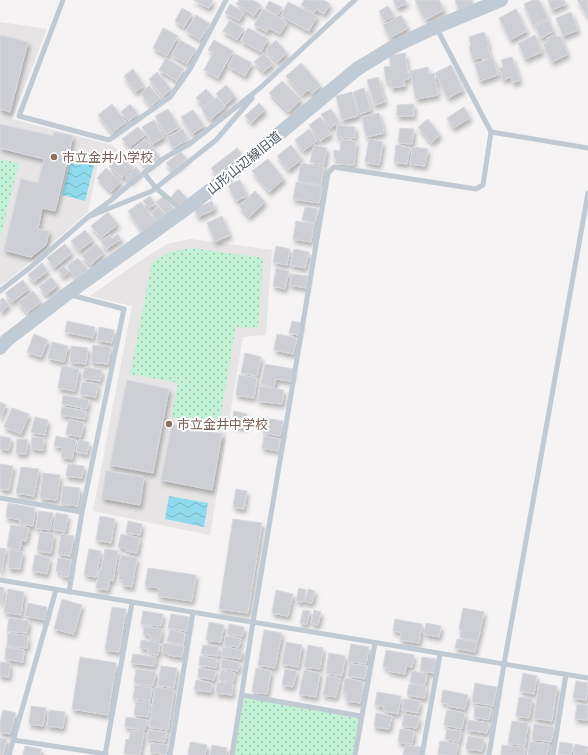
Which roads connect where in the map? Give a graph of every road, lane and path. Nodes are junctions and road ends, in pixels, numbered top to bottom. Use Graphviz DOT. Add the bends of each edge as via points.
graph roads {
  1 [pos="62,0"];
  2 [pos="226,0"];
  3 [pos="355,0"];
  4 [pos="501,0"];
  5 [pos="436,27"];
  6 [pos="260,88"];
  7 [pos="491,132"];
  8 [pos="588,148"];
  9 [pos="144,173"];
  10 [pos="156,188"];
  11 [pos="588,193"];
  12 [pos="183,211"];
  13 [pos="88,217"];
  14 [pos="0,291"];
  15 [pos="67,294"];
  16 [pos="0,348"];
  17 [pos="0,498"];
  18 [pos="82,512"];
  19 [pos="0,580"];
  20 [pos="56,590"];
  21 [pos="69,592"];
  22 [pos="132,603"];
  23 [pos="193,612"];
  24 [pos="253,622"];
  25 [pos="375,643"];
  26 [pos="440,654"];
  27 [pos="504,664"];
  28 [pos="566,674"];
  29 [pos="588,678"];
  30 [pos="242,695"];
  31 [pos="362,716"];
  32 [pos="13,740"];
  33 [pos="106,754"];
  34 [pos="9,755"];
  35 [pos="170,755"];
  36 [pos="232,755"];
  37 [pos="355,755"];
  38 [pos="422,755"];
  39 [pos="489,755"];
  40 [pos="553,755"];
  1 -- 2 [label="lane" via="19,116 109,140 170,97 190,70"];
  3 -- 6 [label="lane"];
  4 -- 5 [label="street, 山形山辺線旧道"];
  5 -- 7 [label="lane"];
  5 -- 12 [label="street, 山形山辺線旧道" via="393,47 357,69"];
  6 -- 9 [label="lane" via="191,143"];
  6 -- 10 [label="lane" via="216,140"];
  7 -- 8 [label="lane"];
  7 -- 24 [label="lane" via="483,185 476,189 334,168 328,173"];
  9 -- 10 [label="lane"];
  9 -- 13 [label="lane"];
  10 -- 12 [label="lane"];
  10 -- 13 [label="lane"];
  11 -- 27 [label="lane"];
  12 -- 15 [label="street, 山形山辺線旧道"];
  13 -- 14 [label="lane"];
  15 -- 16 [label="street, 山形山辺線旧道"];
  15 -- 18 [label="lane" via="124,309"];
  17 -- 18 [label="lane"];
  18 -- 21 [label="lane"];
  19 -- 20 [label="lane"];
  20 -- 21 [label="lane"];
  20 -- 32 [label="lane"];
  21 -- 22 [label="lane"];
  22 -- 23 [label="lane"];
  22 -- 33 [label="lane"];
  23 -- 24 [label="lane"];
  23 -- 35 [label="lane"];
  24 -- 25 [label="lane"];
  24 -- 30 [label="lane"];
  25 -- 26 [label="lane"];
  25 -- 31 [label="lane"];
  26 -- 27 [label="lane"];
  26 -- 38 [label="lane"];
  27 -- 28 [label="lane"];
  27 -- 39 [label="lane"];
  28 -- 29 [label="lane"];
  28 -- 40 [label="lane"];
  30 -- 31 [label="lane"];
  30 -- 36 [label="lane"];
  31 -- 37 [label="lane"];
  32 -- 33 [label="lane"];
  32 -- 34 [label="lane"];
}
